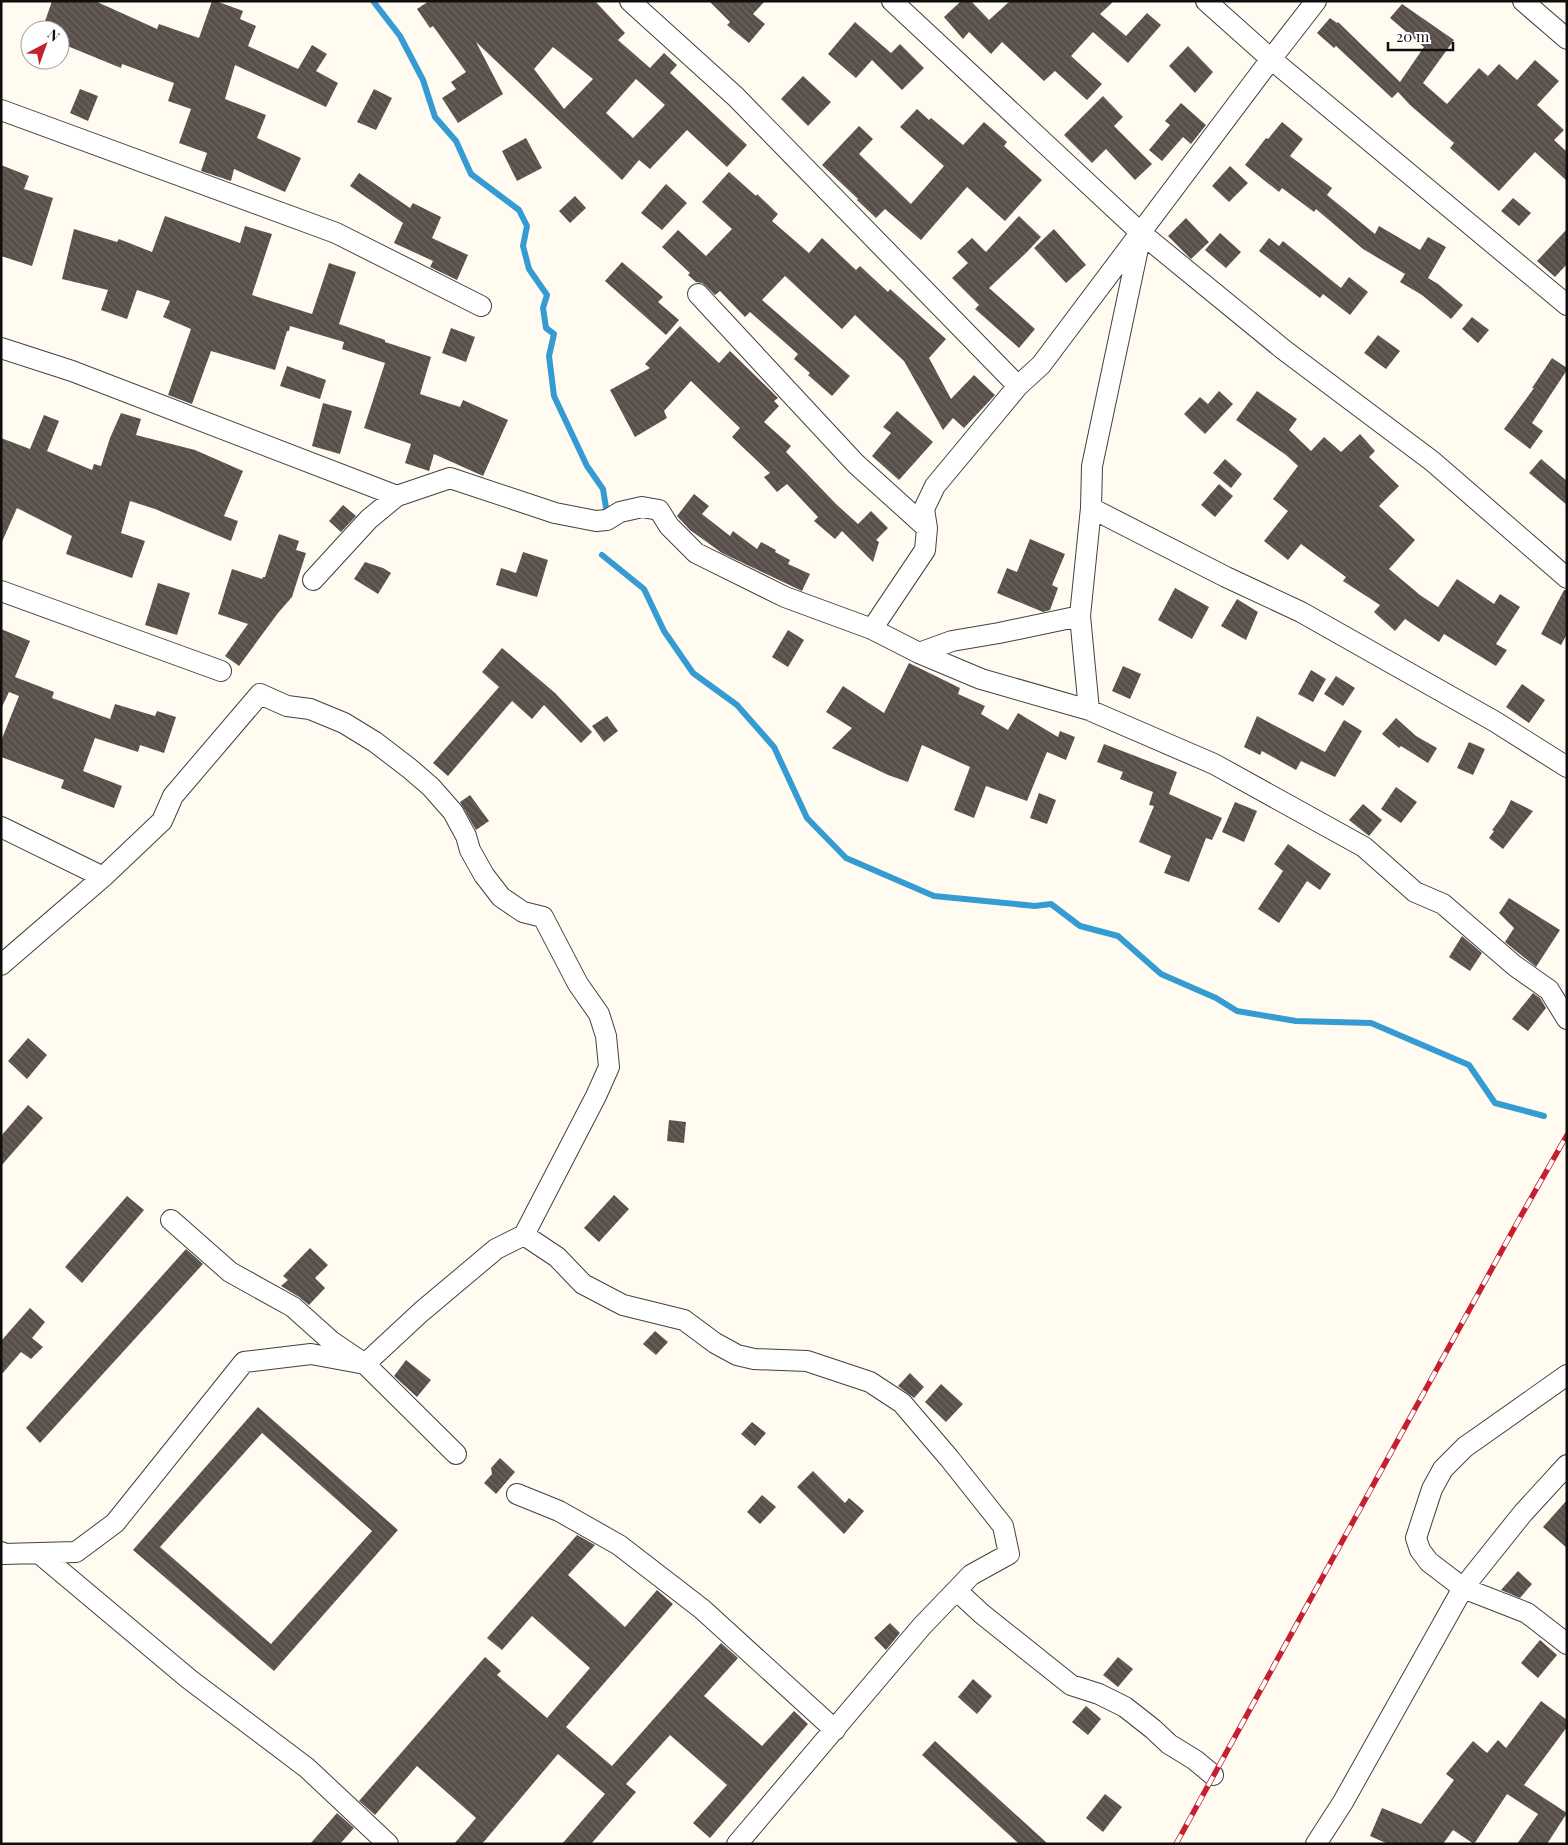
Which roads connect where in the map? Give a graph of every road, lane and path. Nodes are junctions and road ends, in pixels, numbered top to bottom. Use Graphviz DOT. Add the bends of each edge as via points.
graph roads {
  1 [pos="630,1"];
  2 [pos="892,1"];
  3 [pos="1206,1"];
  4 [pos="1316,1"];
  5 [pos="1523,1"];
  6 [pos="1567,39"];
  7 [pos="1271,59"];
  8 [pos="1,110"];
  9 [pos="1141,233"];
  10 [pos="698,294"];
  11 [pos="1567,305"];
  12 [pos="481,306"];
  13 [pos="1,348"];
  14 [pos="1018,386"];
  15 [pos="397,496"];
  16 [pos="1091,508"];
  17 [pos="927,528"];
  18 [pos="1567,578"];
  19 [pos="313,580"];
  20 [pos="1,591"];
  21 [pos="1080,616"];
  22 [pos="872,629"];
  23 [pos="919,652"];
  24 [pos="221,671"];
  25 [pos="1089,710"];
  26 [pos="1567,767"];
  27 [pos="1,828"];
  28 [pos="104,877"];
  29 [pos="1,965"];
  30 [pos="1567,1018"];
  31 [pos="171,1220"];
  32 [pos="524,1235"];
  33 [pos="365,1364"];
  34 [pos="1567,1375"];
  35 [pos="456,1454"];
  36 [pos="1567,1465"];
  37 [pos="517,1494"];
  38 [pos="2,1554"];
  39 [pos="40,1554"];
  40 [pos="1463,1588"];
  41 [pos="957,1591"];
  42 [pos="1567,1644"];
  43 [pos="835,1730"];
  44 [pos="1213,1775"];
  45 [pos="388,1844"];
  46 [pos="737,1844"];
  47 [pos="1316,1844"];
  1 -- 14 [label="street" via="736,97"];
  2 -- 9 [label="street"];
  3 -- 7 [label="street"];
  4 -- 7 [label="street"];
  5 -- 6 [label="street"];
  7 -- 9 [label="street"];
  7 -- 11 [label="street"];
  8 -- 12 [label="street" via="336,233"];
  9 -- 14 [label="street" via="1041,365"];
  9 -- 16 [label="street" via="1092,466"];
  9 -- 18 [label="street" via="1284,350 1432,461"];
  10 -- 17 [label="street" via="856,464"];
  13 -- 15 [label="street" via="72,371"];
  14 -- 17 [label="street" via="935,486 924,509"];
  15 -- 19 [label="street" via="369,518"];
  15 -- 22 [label="street" via="450,478 555,513 596,521 642,507 659,510 669,526 696,554 785,597"];
  16 -- 21 [label="street"];
  16 -- 26 [label="street" via="1301,612 1494,720"];
  17 -- 22 [label="street" via="926,550"];
  20 -- 24 [label="street"];
  21 -- 23 [label="street" via="952,641"];
  21 -- 25 [label="street"];
  22 -- 23 [label="street"];
  23 -- 25 [label="street" via="981,679"];
  25 -- 30 [label="street" via="1214,764 1364,847 1415,892 1443,904 1515,966 1550,990"];
  27 -- 28 [label="street"];
  28 -- 29 [label="street"];
  28 -- 32 [label="street" via="162,821 173,796 260,694 287,706 310,709 344,723 409,768 453,812 484,875 501,897 523,912 543,917 578,984 599,1014 606,1036 609,1067"];
  31 -- 33 [label="street" via="230,1272 293,1307 331,1341"];
  32 -- 33 [label="street" via="496,1250"];
  32 -- 41 [label="street" via="557,1257 583,1284 623,1305 684,1320 737,1356 807,1361 870,1382 902,1403 1003,1526 1009,1554 971,1575"];
  33 -- 35 [label="street"];
  33 -- 39 [label="street" via="311,1354 244,1362 115,1523 76,1552"];
  34 -- 40 [label="street" via="1465,1447 1443,1469 1432,1488 1416,1538 1429,1562"];
  36 -- 40 [label="street" via="1523,1513"];
  37 -- 43 [label="street" via="559,1512 619,1546 702,1609"];
  38 -- 39 [label="street"];
  39 -- 45 [label="street" via="189,1680 307,1768"];
  40 -- 42 [label="street" via="1527,1613"];
  40 -- 47 [label="street"];
  41 -- 43 [label="street" via="922,1626"];
  41 -- 44 [label="street" via="1071,1685 1125,1707"];
  43 -- 46 [label="street"];
}
